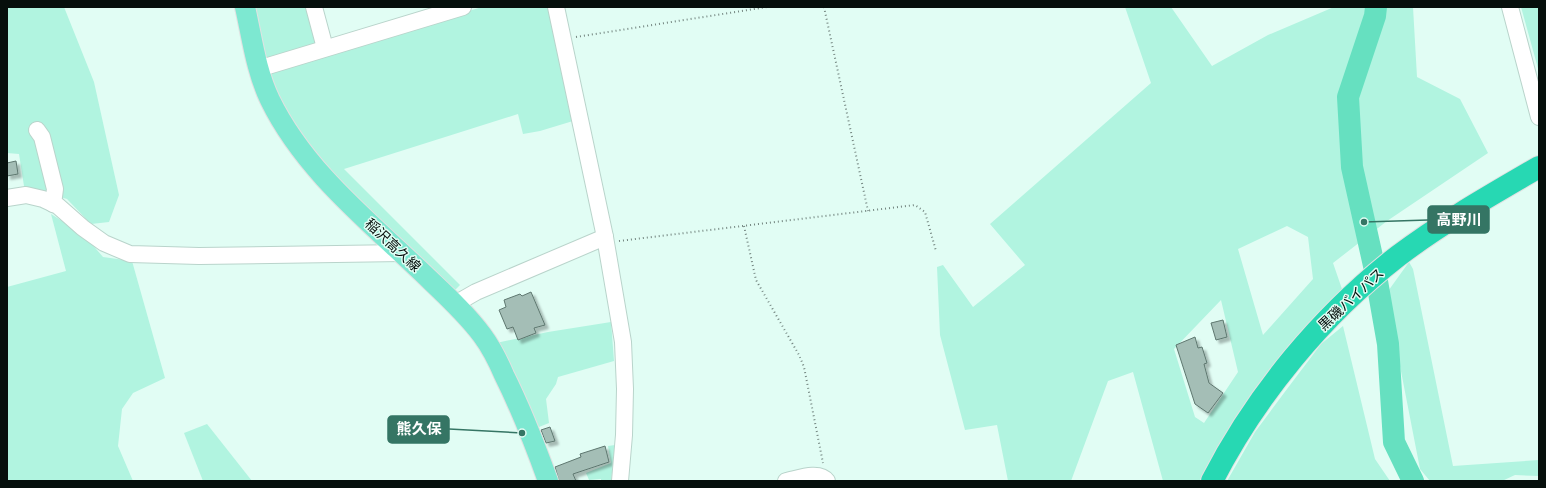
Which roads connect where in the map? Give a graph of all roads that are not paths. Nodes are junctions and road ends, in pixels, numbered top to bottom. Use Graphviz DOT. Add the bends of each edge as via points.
graph roads {
  1 [pos="245,7"];
  2 [pos="314,7"];
  3 [pos="463,7"];
  4 [pos="556,7"];
  5 [pos="1510,7"];
  6 [pos="326,48"];
  7 [pos="258,69"];
  8 [pos="1539,117"];
  9 [pos="37,130"];
  10 [pos="1539,167"];
  11 [pos="8,199"];
  12 [pos="54,204"];
  13 [pos="605,240"];
  14 [pos="402,253"];
  15 [pos="455,304"];
  16 [pos="826,479"];
  17 [pos="548,481"];
  18 [pos="620,481"];
  19 [pos="786,481"];
  20 [pos="1212,481"];
  1 -- 7 [label="main road, 稲沢高久線"];
  2 -- 6 [label="street"];
  3 -- 6 [label="street"];
  4 -- 13 [label="street"];
  5 -- 8 [label="street"];
  6 -- 7 [label="street"];
  7 -- 14 [label="main road, 稲沢高久線" via="270,99 295,143 337,191"];
  9 -- 12 [label="street" via="42,137 55,189"];
  10 -- 20 [label="highway, 黒磯バイパス" via="1441,226 1398,257 1348,299 1320,327 1278,379 1237,437"];
  11 -- 12 [label="street" via="26,195"];
  12 -- 14 [label="street" via="104,243 130,254 199,256"];
  13 -- 15 [label="street" via="476,292"];
  13 -- 18 [label="street" via="623,342 625,389"];
  14 -- 15 [label="main road, 稲沢高久線"];
  15 -- 17 [label="main road, 稲沢高久線" via="483,336 496,358 513,393"];
  16 -- 19 [label="street" via="813,476"];
}
